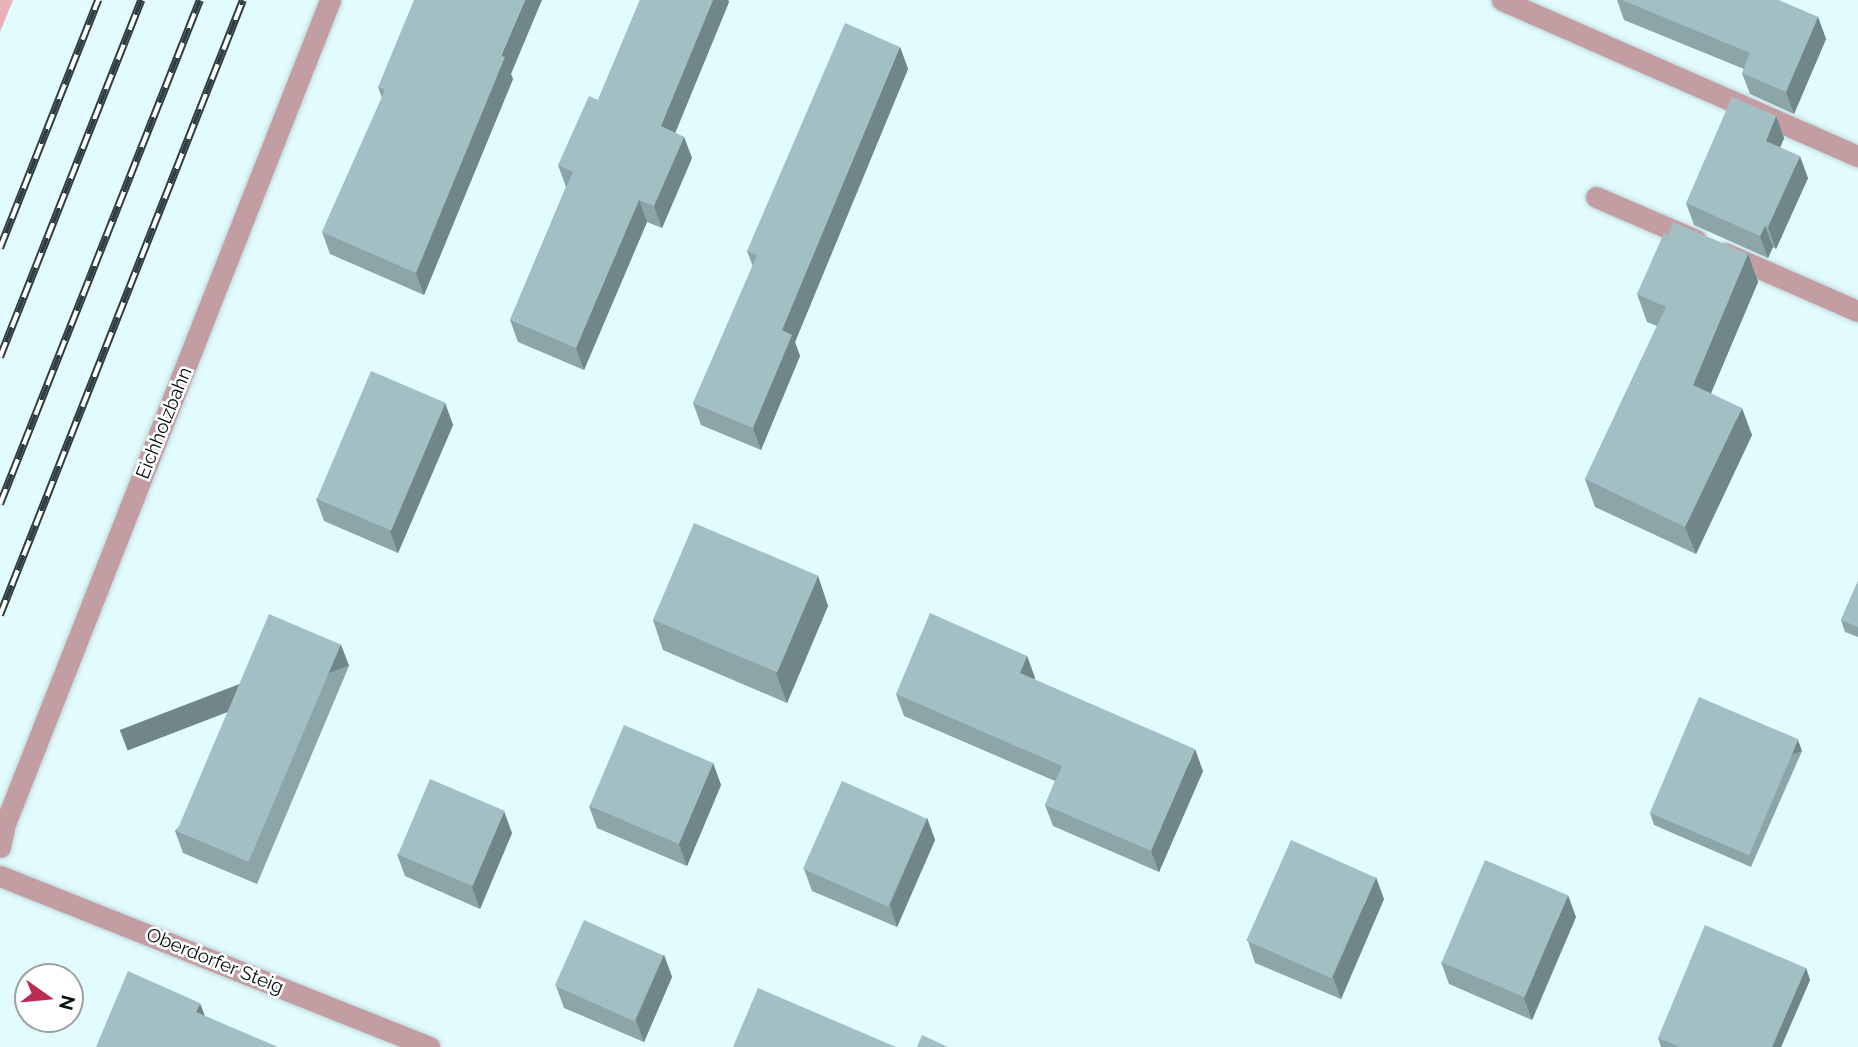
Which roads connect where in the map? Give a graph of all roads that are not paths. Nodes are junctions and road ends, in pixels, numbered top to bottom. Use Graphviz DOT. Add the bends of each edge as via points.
graph roads {
  1 [pos="330,0"];
  2 [pos="1502,0"];
  3 [pos="1858,156"];
  4 [pos="1596,197"];
  5 [pos="1858,311"];
  6 [pos="0,847"];
  7 [pos="0,876"];
  8 [pos="429,1047"];
  1 -- 6 [label="street, Eichholzbahn" via="5,824"];
  2 -- 3 [label="street"];
  4 -- 5 [label="street"];
  7 -- 8 [label="street, Oberdorfer Steig"];
}
